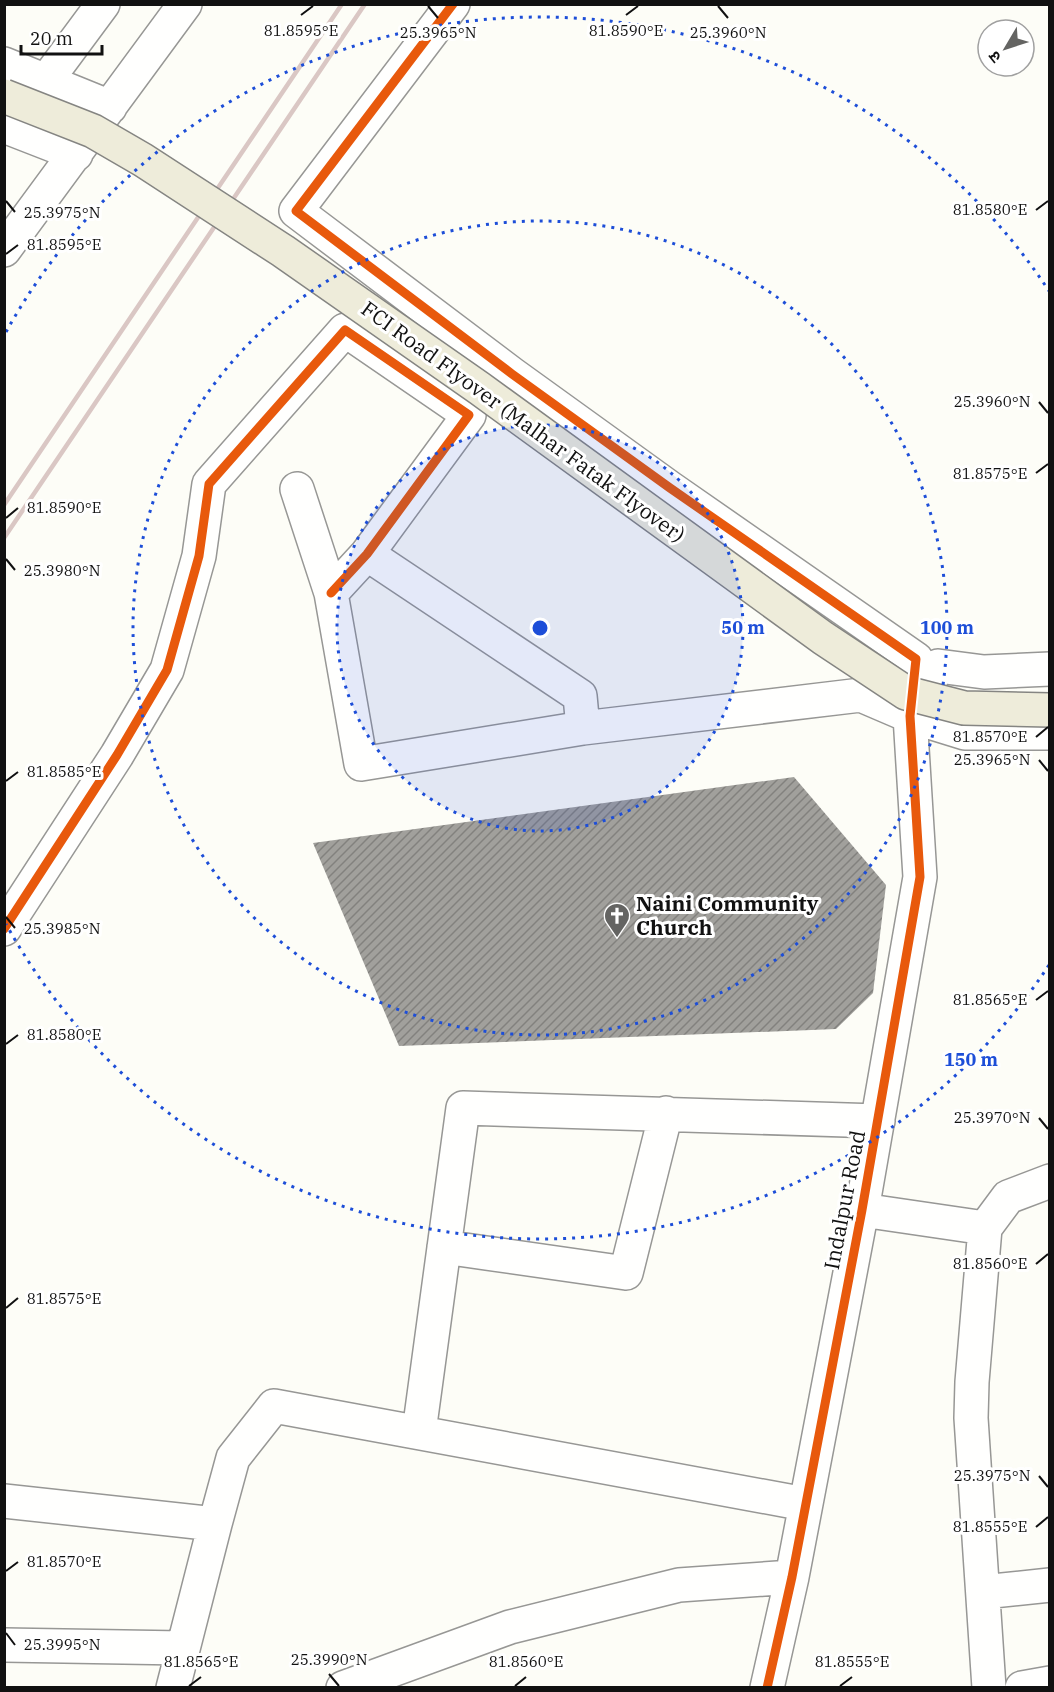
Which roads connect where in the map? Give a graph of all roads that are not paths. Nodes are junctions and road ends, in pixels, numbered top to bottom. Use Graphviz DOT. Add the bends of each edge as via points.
graph roads {
  1 [pos="103,4"];
  2 [pos="185,4"];
  3 [pos="453,4"];
  4 [pos="4,64"];
  5 [pos="46,81"];
  6 [pos="4,96"];
  7 [pos="110,107"];
  8 [pos="4,126"];
  9 [pos="76,154"];
  10 [pos="4,250"];
  11 [pos="297,489"];
  12 [pos="367,554"];
  13 [pos="331,593"];
  14 [pos="1050,669"];
  15 [pos="1050,710"];
  16 [pos="910,716"];
  17 [pos="583,728"];
  18 [pos="1050,733"];
  19 [pos="4,929"];
  20 [pos="666,1113"];
  21 [pos="878,1121"];
  22 [pos="1050,1181"];
  23 [pos="862,1210"];
  24 [pos="985,1228"];
  25 [pos="444,1247"];
  26 [pos="419,1432"];
  27 [pos="4,1501"];
  28 [pos="805,1504"];
  29 [pos="215,1524"];
  30 [pos="792,1577"];
  31 [pos="1050,1585"];
  32 [pos="982,1592"];
  33 [pos="4,1645"];
  34 [pos="183,1648"];
  35 [pos="1050,1683"];
  36 [pos="173,1688"];
  37 [pos="343,1688"];
  38 [pos="767,1688"];
  39 [pos="988,1688"];
  40 [pos="1022,1688"];
  1 -- 5 [label="street"];
  2 -- 7 [label="street"];
  3 -- 16 [label="street, Indalpur Road" via="296,211 530,388 916,659"];
  4 -- 5 [label="street"];
  5 -- 7 [label="street"];
  6 -- 15 [label="main road, FCI Road Flyover (Malhar Fatak Flyover), bridge" via="93,132 283,251 823,638 906,693 964,708"];
  7 -- 9 [label="street"];
  8 -- 9 [label="street"];
  9 -- 10 [label="street"];
  11 -- 13 [label="street"];
  12 -- 13 [label="street"];
  12 -- 17 [label="street" via="580,696"];
  12 -- 19 [label="street" via="469,415 345,330 209,484 199,556 167,670"];
  13 -- 17 [label="street" via="361,764"];
  14 -- 16 [label="street" via="984,672 938,666"];
  16 -- 17 [label="street" via="861,695"];
  16 -- 18 [label="street" via="965,733"];
  16 -- 21 [label="street, Indalpur Road" via="920,876"];
  20 -- 21 [label="street"];
  20 -- 25 [label="street" via="463,1108"];
  20 -- 25 [label="street" via="626,1273"];
  21 -- 23 [label="street, Indalpur Road"];
  22 -- 24 [label="street" via="1008,1197"];
  23 -- 24 [label="street"];
  23 -- 28 [label="street, Indalpur Road"];
  24 -- 32 [label="street" via="971,1418"];
  25 -- 26 [label="street"];
  26 -- 28 [label="street"];
  26 -- 29 [label="street" via="274,1406 233,1458"];
  27 -- 29 [label="street"];
  28 -- 30 [label="street, Indalpur Road"];
  29 -- 34 [label="street"];
  30 -- 37 [label="street" via="678,1586 510,1627"];
  30 -- 38 [label="street, Indalpur Road"];
  31 -- 32 [label="street"];
  32 -- 39 [label="street"];
  33 -- 34 [label="street"];
  34 -- 36 [label="street"];
  35 -- 40 [label="street"];
}
